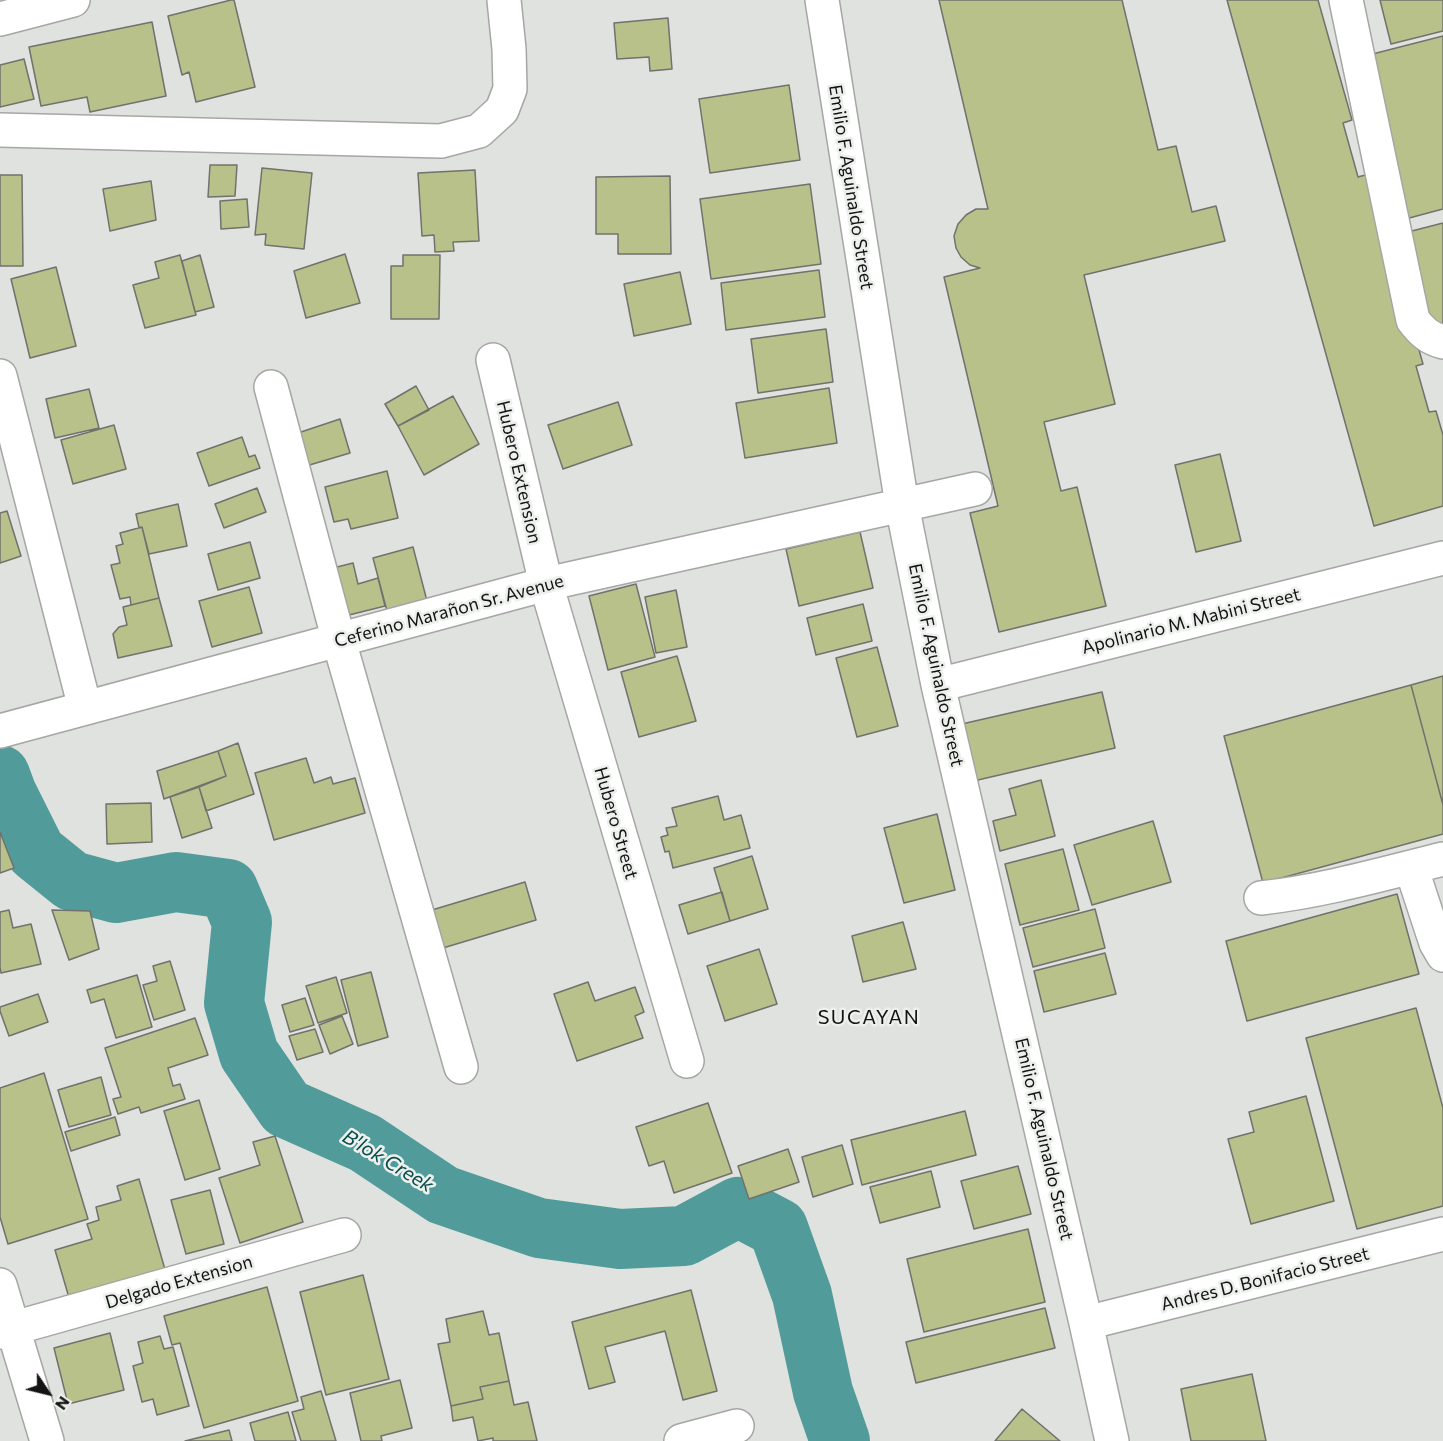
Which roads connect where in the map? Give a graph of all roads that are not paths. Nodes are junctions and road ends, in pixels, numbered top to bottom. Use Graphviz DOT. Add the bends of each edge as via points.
graph roads {
  1 [pos="73,0"];
  2 [pos="504,0"];
  3 [pos="822,0"];
  4 [pos="1346,0"];
  5 [pos="0,19"];
  6 [pos="0,130"];
  7 [pos="1443,342"];
  8 [pos="493,360"];
  9 [pos="0,376"];
  10 [pos="271,387"];
  11 [pos="975,489"];
  12 [pos="902,505"];
  13 [pos="1443,558"];
  14 [pos="546,584"];
  15 [pos="339,641"];
  16 [pos="938,685"];
  17 [pos="85,708"];
  18 [pos="4,730"];
  19 [pos="1443,860"];
  20 [pos="1411,867"];
  21 [pos="1261,898"];
  22 [pos="1443,954"];
  23 [pos="687,1061"];
  24 [pos="461,1067"];
  25 [pos="1443,1234"];
  26 [pos="344,1235"];
  27 [pos="0,1285"];
  28 [pos="1086,1323"];
  29 [pos="7,1330"];
  30 [pos="737,1426"];
  31 [pos="47,1441"];
  32 [pos="681,1441"];
  33 [pos="1112,1441"];
  1 -- 5 [label="street"];
  2 -- 6 [label="street" via="510,89 502,110 479,131 451,139"];
  3 -- 12 [label="street, Emilio F. Aguinaldo Street"];
  4 -- 7 [label="street" via="1413,320 1421,332"];
  8 -- 14 [label="street, Hubero Extension"];
  9 -- 17 [label="street"];
  10 -- 15 [label="street"];
  11 -- 12 [label="street, Ceferino Marañon Sr. Avenue"];
  12 -- 14 [label="street, Ceferino Marañon Sr. Avenue"];
  12 -- 16 [label="street, Emilio F. Aguinaldo Street"];
  13 -- 16 [label="street, Apolinario M. Mabini Street"];
  14 -- 15 [label="street, Ceferino Marañon Sr. Avenue"];
  14 -- 23 [label="street, Hubero Street"];
  15 -- 17 [label="street, Ceferino Marañon Sr. Avenue"];
  15 -- 24 [label="street"];
  16 -- 28 [label="street, Emilio F. Aguinaldo Street"];
  17 -- 18 [label="street, Ceferino Marañon Sr. Avenue"];
  19 -- 20 [label="street"];
  20 -- 21 [label="street"];
  20 -- 22 [label="street"];
  25 -- 28 [label="street, Andres D. Bonifacio Street"];
  26 -- 29 [label="street, Delgado Extension"];
  27 -- 29 [label="street"];
  28 -- 33 [label="street, Emilio F. Aguinaldo Street"];
  29 -- 31 [label="street"];
  30 -- 32 [label="street"];
}
